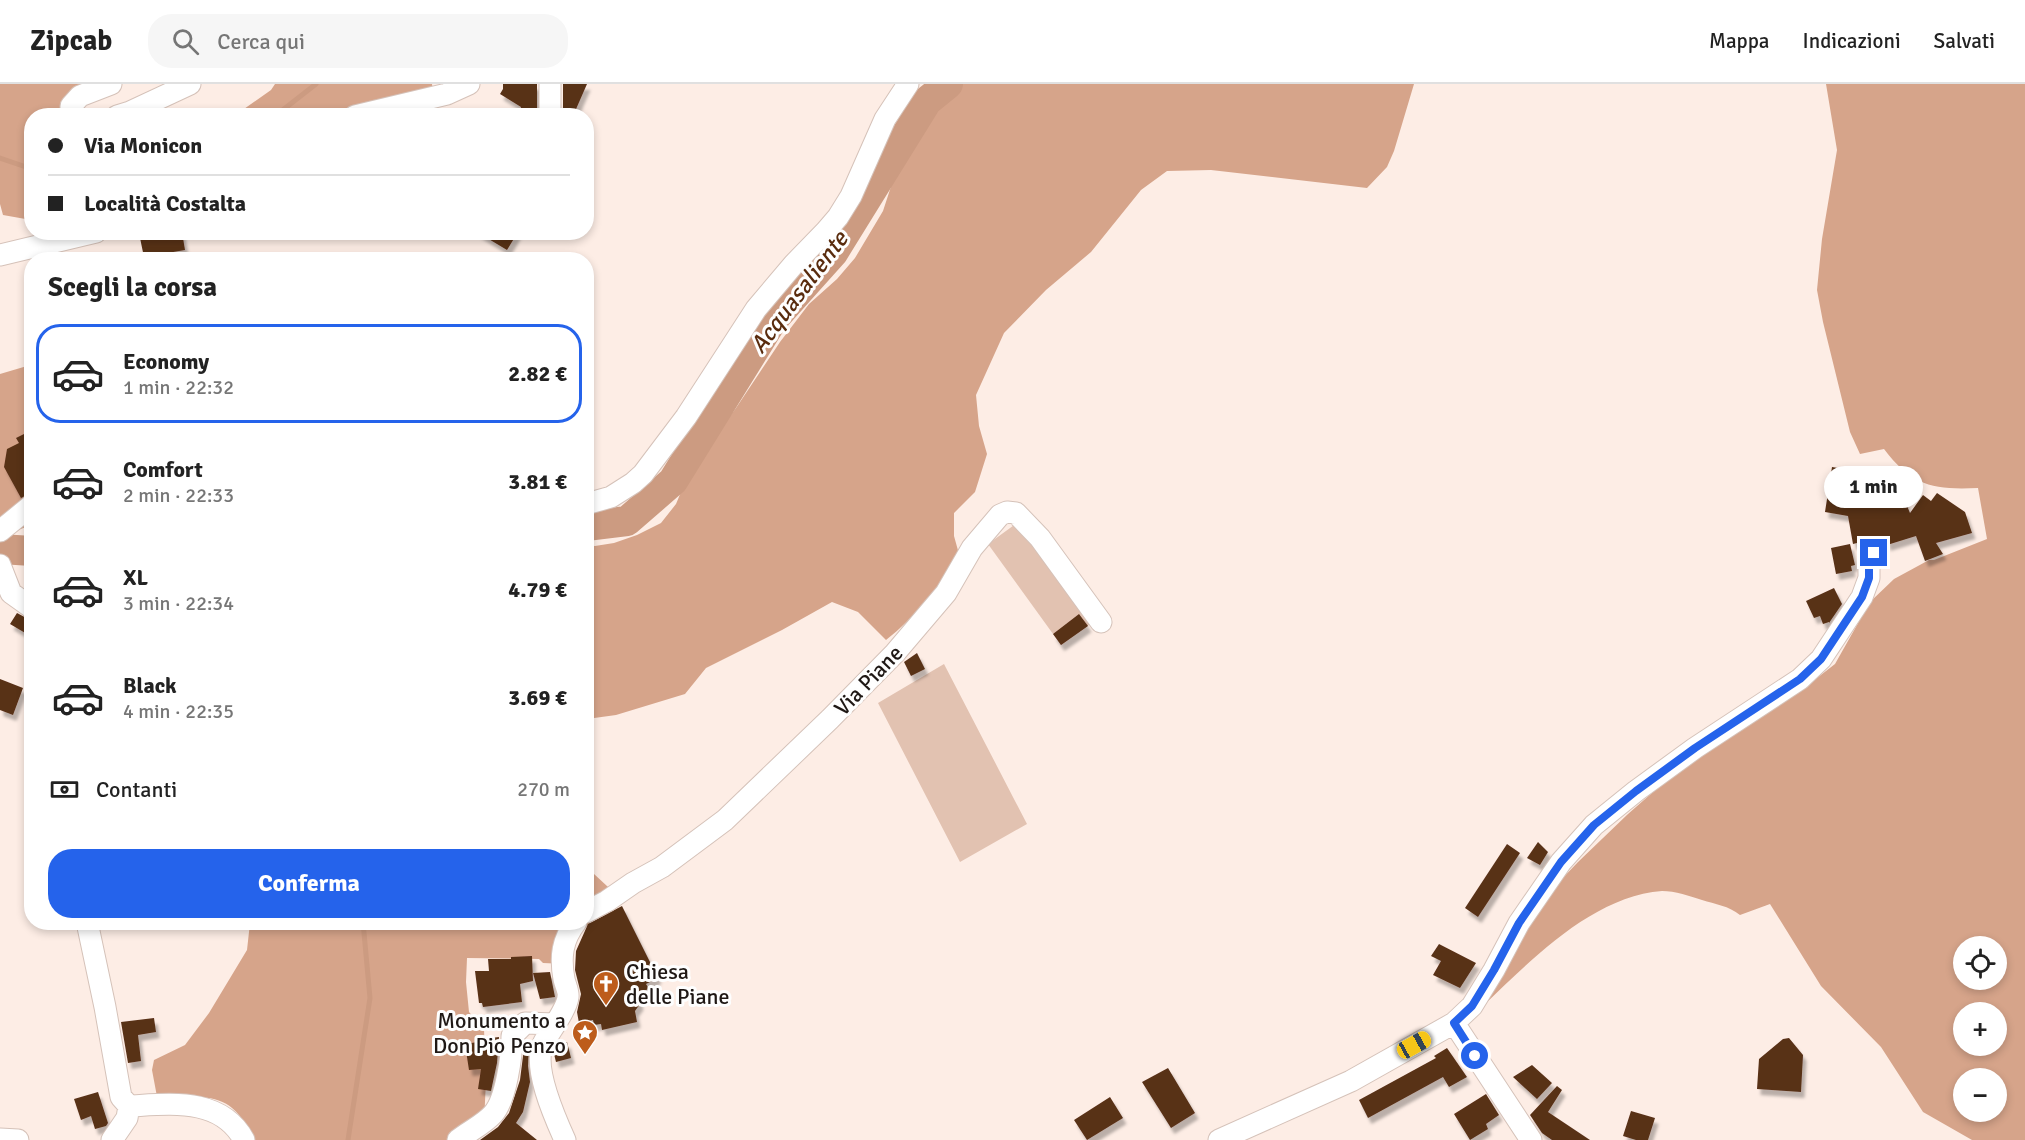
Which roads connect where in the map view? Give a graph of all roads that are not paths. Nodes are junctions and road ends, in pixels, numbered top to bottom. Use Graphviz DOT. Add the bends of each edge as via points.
graph roads {
  1 [pos="111,84"];
  2 [pos="190,84"];
  3 [pos="469,84"];
  4 [pos="550,84"];
  5 [pos="908,84"];
  6 [pos="71,108"];
  7 [pos="139,108"];
  8 [pos="390,108"];
  9 [pos="550,108"];
  10 [pos="63,240"];
  11 [pos="0,255"];
  12 [pos="594,502"];
  13 [pos="24,512"];
  14 [pos="0,531"];
  15 [pos="1867,548"];
  16 [pos="0,565"];
  17 [pos="24,602"];
  18 [pos="1101,622"];
  19 [pos="594,908"];
  20 [pos="89,930"];
  21 [pos="570,930"];
  22 [pos="1454,1023"];
  23 [pos="555,1024"];
  24 [pos="129,1106"];
  25 [pos="0,1139"];
  26 [pos="18,1140"];
  27 [pos="112,1140"];
  28 [pos="244,1140"];
  29 [pos="458,1140"];
  30 [pos="565,1140"];
  31 [pos="1219,1140"];
  32 [pos="1531,1140"];
  1 -- 6 [label="street" via="80,96"];
  2 -- 7 [label="street"];
  3 -- 8 [label="street" via="447,94"];
  4 -- 9 [label="street"];
  5 -- 12 [label="street" via="885,119 838,217 756,309 686,417 643,474 611,497"];
  10 -- 11 [label="street"];
  13 -- 14 [label="street"];
  15 -- 22 [label="street" via="1862,597 1821,659 1800,679 1695,748 1594,825 1561,862 1519,923 1472,1006"];
  16 -- 17 [label="street" via="11,593"];
  18 -- 19 [label="street, Via Piane" via="1040,538 1016,513 1000,515 972,548 946,593 838,711 725,820 662,867"];
  20 -- 24 [label="street" via="118,1086"];
  21 -- 23 [label="street" via="563,949 568,997"];
  22 -- 31 [label="street" via="1351,1081"];
  22 -- 32 [label="street"];
  23 -- 29 [label="street" via="525,1023 512,1036 509,1074 495,1112"];
  23 -- 30 [label="street" via="542,1045 541,1057 549,1102"];
  24 -- 27 [label="street" via="127,1118"];
  24 -- 28 [label="street" via="176,1104 208,1109 228,1120"];
  25 -- 26 [label="street"];
}
